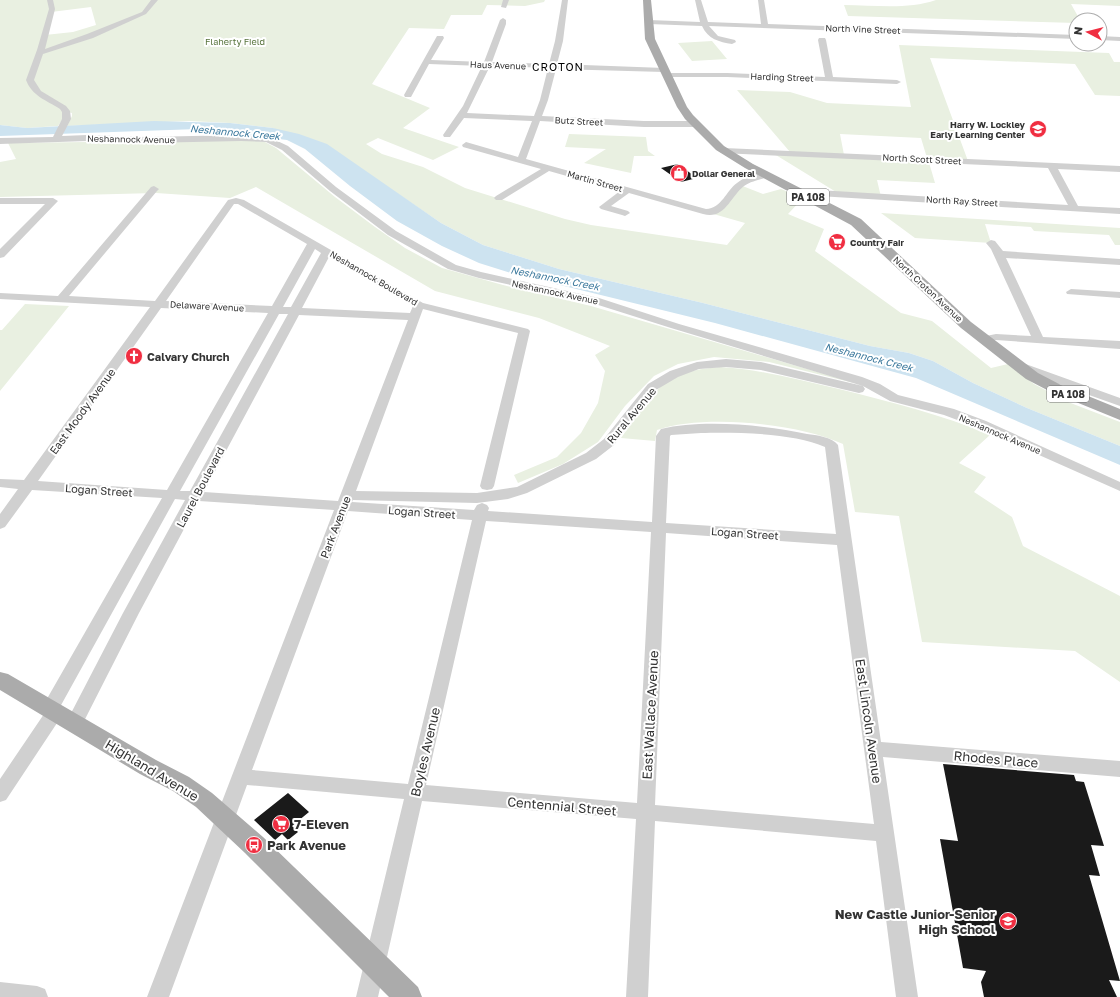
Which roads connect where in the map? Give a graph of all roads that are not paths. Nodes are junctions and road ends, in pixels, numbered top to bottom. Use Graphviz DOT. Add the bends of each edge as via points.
graph roads {
  1 [pos="50,0"];
  2 [pos="154,0"];
  3 [pos="565,0"];
  4 [pos="647,0"];
  5 [pos="698,0"];
  6 [pos="761,0"];
  7 [pos="503,20"];
  8 [pos="649,22"];
  9 [pos="704,23"];
  10 [pos="765,25"];
  11 [pos="1068,37"];
  12 [pos="440,38"];
  13 [pos="1108,38"];
  14 [pos="1120,39"];
  15 [pos="822,40"];
  16 [pos="732,42"];
  17 [pos="40,52"];
  18 [pos="427,62"];
  19 [pos="486,65"];
  20 [pos="553,67"];
  21 [pos="666,73"];
  22 [pos="829,79"];
  23 [pos="897,82"];
  24 [pos="408,95"];
  25 [pos="462,115"];
  26 [pos="536,119"];
  27 [pos="696,124"];
  28 [pos="447,135"];
  29 [pos="56,138"];
  30 [pos="0,141"];
  31 [pos="466,145"];
  32 [pos="724,151"];
  33 [pos="521,161"];
  34 [pos="1050,166"];
  35 [pos="548,168"];
  36 [pos="1120,169"];
  37 [pos="764,175"];
  38 [pos="154,189"];
  39 [pos="627,190"];
  40 [pos="805,196"];
  41 [pos="499,198"];
  42 [pos="234,201"];
  43 [pos="0,202"];
  44 [pos="1074,208"];
  45 [pos="1120,211"];
  46 [pos="625,213"];
  47 [pos="991,242"];
  48 [pos="313,243"];
  49 [pos="327,252"];
  50 [pos="998,254"];
  51 [pos="0,255"];
  52 [pos="1120,262"];
  53 [pos="1071,292"];
  54 [pos="0,296"];
  55 [pos="1120,296"];
  56 [pos="61,299"];
  57 [pos="158,304"];
  58 [pos="276,309"];
  59 [pos="295,310"];
  60 [pos="417,311"];
  61 [pos="985,339"];
  62 [pos="1039,340"];
  63 [pos="1120,345"];
  64 [pos="1020,366"];
  65 [pos="894,398"];
  66 [pos="1120,402"];
  67 [pos="1120,415"];
  68 [pos="665,433"];
  69 [pos="0,483"];
  70 [pos="28,485"];
  71 [pos="486,486"];
  72 [pos="1120,487"];
  73 [pos="171,495"];
  74 [pos="196,496"];
  75 [pos="345,501"];
  76 [pos="481,512"];
  77 [pos="0,524"];
  78 [pos="659,528"];
  79 [pos="844,540"];
  80 [pos="0,680"];
  81 [pos="60,715"];
  82 [pos="873,749"];
  83 [pos="1120,769"];
  84 [pos="240,777"];
  85 [pos="416,793"];
  86 [pos="0,794"];
  87 [pos="645,812"];
  88 [pos="226,819"];
  89 [pos="885,833"];
  90 [pos="375,964"];
  91 [pos="0,993"];
  92 [pos="37,997"];
  93 [pos="158,997"];
  94 [pos="367,997"];
  95 [pos="408,997"];
  96 [pos="637,997"];
  97 [pos="907,997"];
  1 -- 17 [label="street" via="52,9"];
  2 -- 17 [label="street" via="144,13 90,36"];
  3 -- 20 [label="street"];
  4 -- 8 [label="main road, North Croton Avenue / PA 108"];
  5 -- 9 [label="street"];
  6 -- 10 [label="street"];
  7 -- 19 [label="street"];
  8 -- 9 [label="street, North Vine Street"];
  8 -- 21 [label="main road, North Croton Avenue / PA 108" via="650,40"];
  9 -- 10 [label="street, North Vine Street"];
  9 -- 16 [label="street" via="712,36"];
  10 -- 11 [label="street, North Vine Street"];
  12 -- 18 [label="street"];
  13 -- 14 [label="street"];
  15 -- 22 [label="street"];
  17 -- 29 [label="street" via="30,76 31,85 42,97 65,109 67,116"];
  18 -- 19 [label="street, Haus Avenue"];
  18 -- 24 [label="street"];
  19 -- 20 [label="street, Haus Avenue"];
  19 -- 25 [label="street"];
  20 -- 21 [label="street, Haus Avenue"];
  20 -- 26 [label="street"];
  21 -- 22 [label="street, Harding Street"];
  21 -- 27 [label="main road, North Croton Avenue / PA 108" via="684,111"];
  22 -- 23 [label="street, Harding Street"];
  25 -- 26 [label="street, Butz Street"];
  25 -- 28 [label="street"];
  26 -- 27 [label="street, Butz Street"];
  26 -- 33 [label="street"];
  27 -- 32 [label="main road, North Croton Avenue / PA 108"];
  29 -- 30 [label="street, Neshannock Avenue"];
  29 -- 65 [label="street, Neshannock Avenue" via="241,138 272,142 285,148 333,189 392,233 452,267 479,276 605,303 858,380"];
  31 -- 33 [label="street, Martin Street"];
  32 -- 34 [label="street, North Scott Street"];
  32 -- 37 [label="main road, North Croton Avenue / PA 108"];
  33 -- 35 [label="street, Martin Street"];
  34 -- 36 [label="street, North Scott Street"];
  34 -- 44 [label="street"];
  35 -- 39 [label="street, Martin Street"];
  35 -- 41 [label="street"];
  37 -- 39 [label="street, Martin Street" via="740,185 716,211 706,212"];
  37 -- 40 [label="main road, North Croton Avenue / PA 108"];
  38 -- 56 [label="street"];
  39 -- 46 [label="street" via="604,207"];
  40 -- 44 [label="street, North Ray Street" via="818,193"];
  40 -- 61 [label="main road, North Croton Avenue / PA 108" via="863,228 955,315"];
  42 -- 48 [label="street, Neshannock Boulevard" via="241,202"];
  42 -- 57 [label="street, East Moody Avenue"];
  43 -- 51 [label="street" via="53,201"];
  44 -- 45 [label="street, North Ray Street"];
  47 -- 50 [label="street"];
  48 -- 49 [label="street, Neshannock Boulevard"];
  48 -- 58 [label="street, Laurel Boulevard"];
  49 -- 59 [label="street, Laurel Boulevard"];
  49 -- 60 [label="street, Neshannock Boulevard"];
  50 -- 52 [label="street"];
  50 -- 62 [label="street"];
  53 -- 55 [label="street"];
  54 -- 56 [label="street, Delaware Avenue"];
  56 -- 57 [label="street, Delaware Avenue"];
  57 -- 58 [label="street, Delaware Avenue"];
  57 -- 70 [label="street, East Moody Avenue"];
  58 -- 59 [label="street, Delaware Avenue"];
  58 -- 73 [label="street, Laurel Boulevard"];
  59 -- 60 [label="street, Delaware Avenue"];
  59 -- 74 [label="street, Laurel Boulevard"];
  60 -- 71 [label="street, Neshannock Boulevard" via="524,331"];
  60 -- 75 [label="street, Park Avenue"];
  61 -- 62 [label="street" via="996,337"];
  61 -- 64 [label="main road, North Croton Avenue / PA 108"];
  62 -- 63 [label="street"];
  64 -- 66 [label="street"];
  64 -- 67 [label="main road, North Croton Avenue / PA 108" via="1032,376 1056,388"];
  65 -- 72 [label="street, Neshannock Avenue" via="949,412 981,424"];
  65 -- 75 [label="street, Rural Avenue" via="760,366 726,363 697,366 674,374 652,387 609,442 591,456 522,490 477,498"];
  68 -- 78 [label="street, East Wallace Avenue"];
  68 -- 79 [label="street, East Lincoln Avenue" via="724,428 816,439 831,445"];
  69 -- 70 [label="street, Logan Street"];
  70 -- 73 [label="street, Logan Street"];
  70 -- 77 [label="street, East Moody Avenue"];
  73 -- 74 [label="street, Logan Street"];
  73 -- 81 [label="street, Laurel Boulevard"];
  74 -- 75 [label="street, Logan Street"];
  74 -- 81 [label="street, Laurel Boulevard" via="135,606"];
  75 -- 76 [label="street, Logan Street"];
  75 -- 84 [label="street, Park Avenue"];
  76 -- 78 [label="street, Logan Street"];
  76 -- 85 [label="street, Boyles Avenue"];
  78 -- 79 [label="street, Logan Street"];
  78 -- 87 [label="street, East Wallace Avenue"];
  79 -- 82 [label="street, East Lincoln Avenue"];
  80 -- 81 [label="main road, Highland Avenue"];
  81 -- 86 [label="street"];
  81 -- 88 [label="main road, Highland Avenue" via="181,784"];
  82 -- 83 [label="street, Rhodes Place"];
  82 -- 89 [label="street, East Lincoln Avenue"];
  84 -- 85 [label="street, Centennial Street"];
  84 -- 88 [label="street, Park Avenue"];
  85 -- 87 [label="street, Centennial Street"];
  85 -- 90 [label="street, Boyles Avenue"];
  87 -- 89 [label="street, Centennial Street"];
  87 -- 96 [label="street, East Wallace Avenue"];
  88 -- 90 [label="main road, Highland Avenue"];
  88 -- 93 [label="street, Park Avenue"];
  89 -- 97 [label="street, East Lincoln Avenue"];
  90 -- 94 [label="street, Boyles Avenue"];
  90 -- 95 [label="main road, Highland Avenue"];
  91 -- 92 [label="street"];
}
